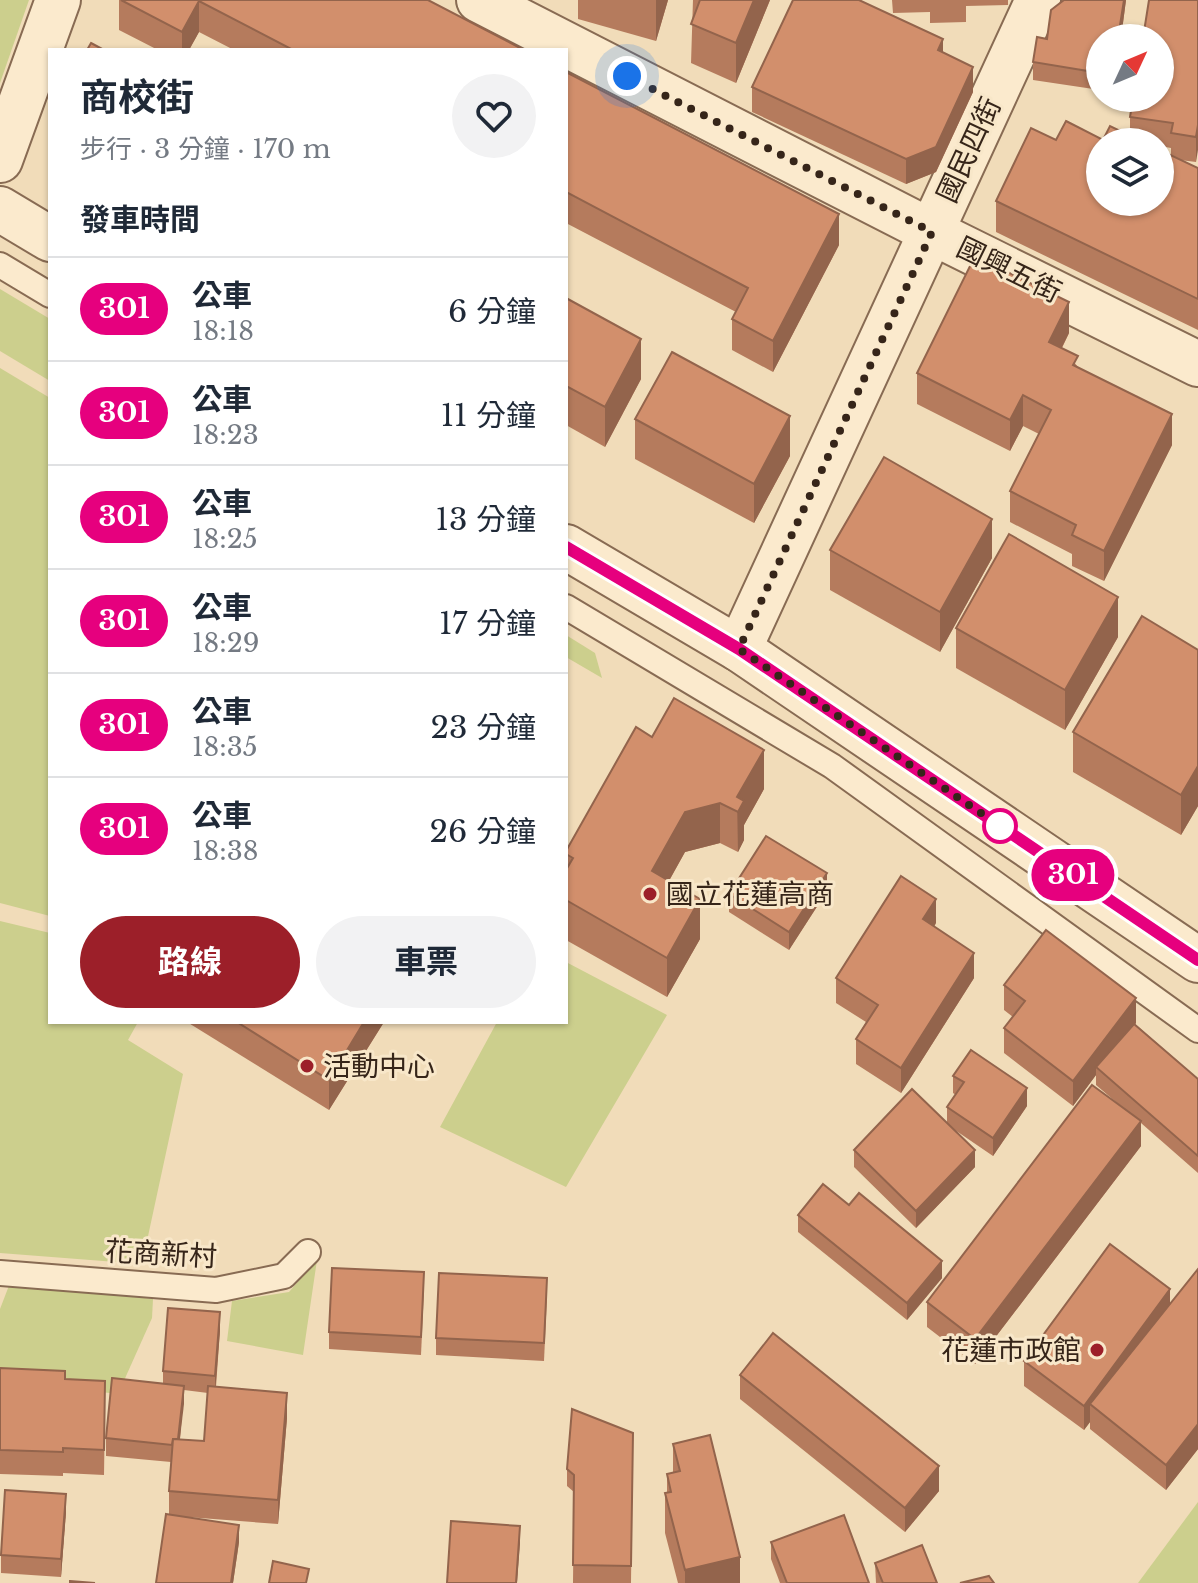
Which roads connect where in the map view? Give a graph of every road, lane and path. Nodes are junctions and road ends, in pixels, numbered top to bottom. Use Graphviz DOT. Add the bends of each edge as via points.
graph roads {
  1 [pos="58,0"];
  2 [pos="1038,0"];
  3 [pos="504,6"];
  4 [pos="0,160"];
  5 [pos="0,209"];
  6 [pos="932,232"];
  7 [pos="48,238"];
  8 [pos="0,265"];
  9 [pos="48,294"];
  10 [pos="1198,364"];
  11 [pos="568,548"];
  12 [pos="568,608"];
  13 [pos="739,649"];
  14 [pos="1198,960"];
  15 [pos="1198,1030"];
  16 [pos="308,1252"];
  17 [pos="0,1273"];
  1 -- 4 [label="street"];
  2 -- 6 [label="street, 國民四街"];
  3 -- 6 [label="street, 國興五街"];
  5 -- 7 [label="street"];
  6 -- 10 [label="street, 國興五街"];
  6 -- 13 [label="street, 國民四街"];
  8 -- 9 [label="lane"];
  11 -- 13 [label="street"];
  12 -- 15 [label="lane" via="832,766"];
  13 -- 14 [label="street"];
  16 -- 17 [label="lane, 花商新村" via="284,1276 216,1290"];
}
